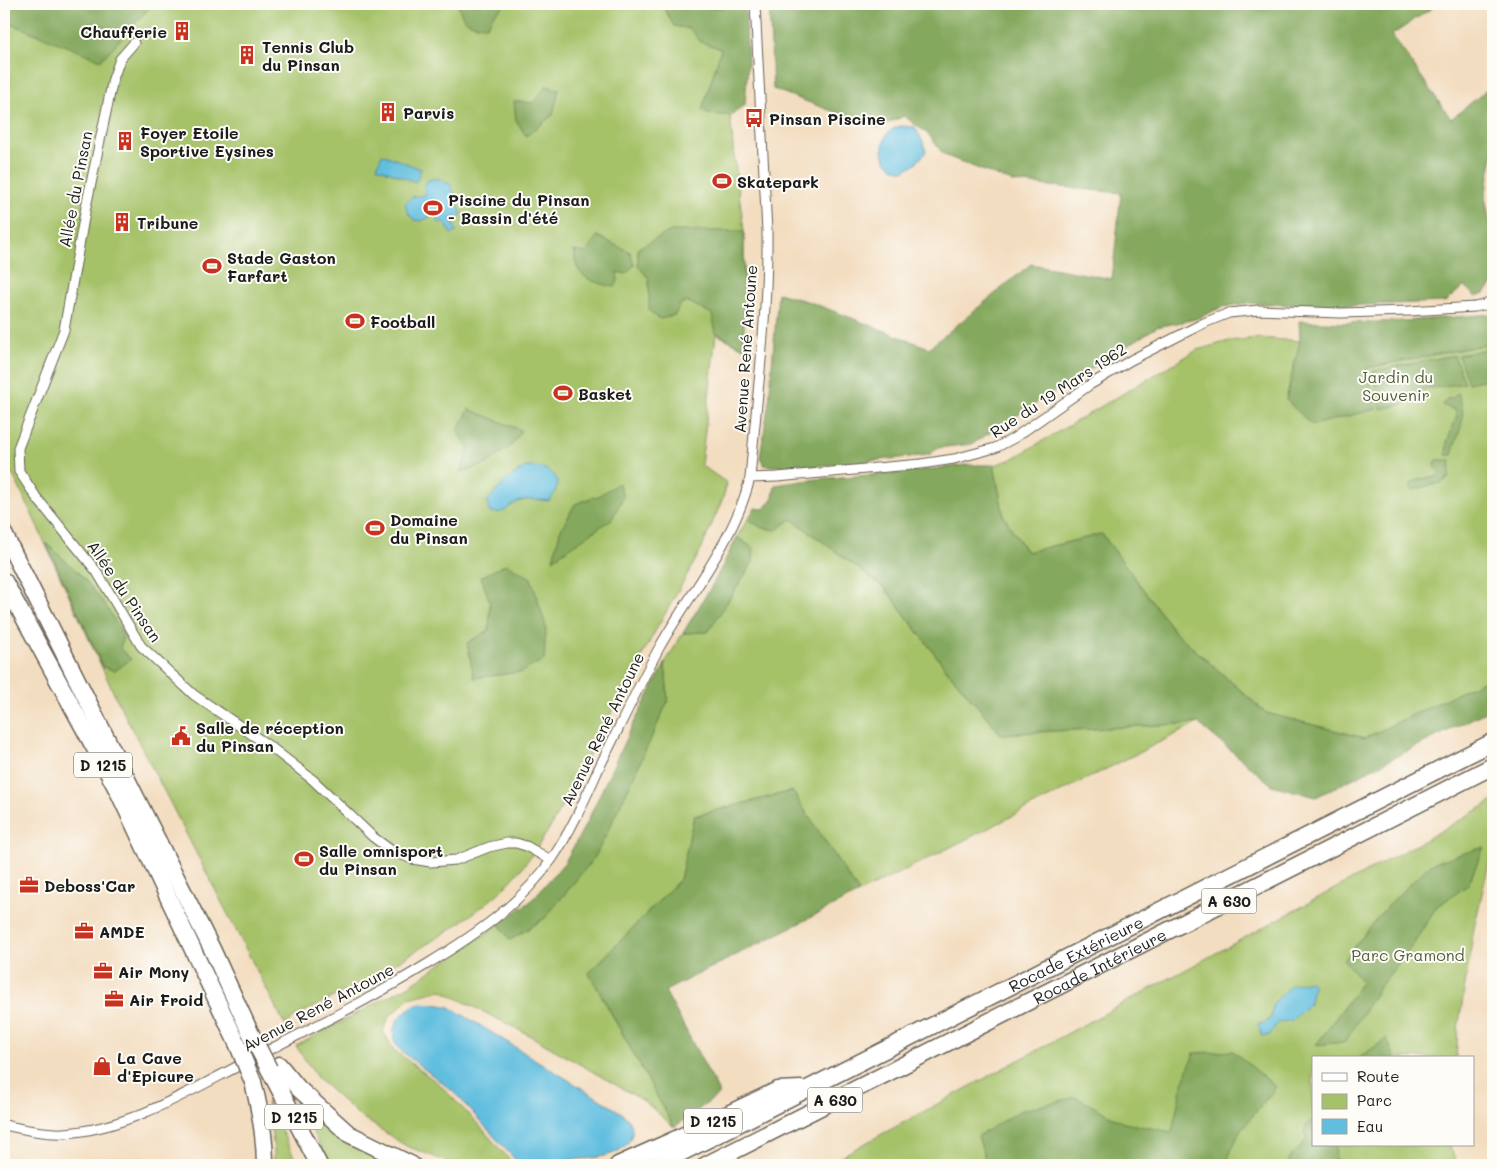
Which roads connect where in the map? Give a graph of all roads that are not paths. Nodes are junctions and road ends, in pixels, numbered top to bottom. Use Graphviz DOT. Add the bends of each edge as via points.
graph roads {
  1 [pos="755,4"];
  2 [pos="134,43"];
  3 [pos="1493,299"];
  4 [pos="750,478"];
  5 [pos="4,534"];
  6 [pos="4,581"];
  7 [pos="1493,742"];
  8 [pos="1493,766"];
  9 [pos="551,860"];
  10 [pos="247,1035"];
  11 [pos="266,1073"];
  12 [pos="811,1089"];
  13 [pos="4,1125"];
  14 [pos="265,1165"];
  15 [pos="307,1165"];
  16 [pos="319,1165"];
  17 [pos="412,1165"];
  18 [pos="618,1165"];
  19 [pos="657,1165"];
  20 [pos="706,1165"];
  1 -- 4 [label="street, Avenue René Antoune" via="767,263"];
  2 -- 9 [label="street, Allée du Pinsan" via="120,59 113,79 64,330 18,448 19,471 97,572 141,646 194,695 313,780 392,851 431,862 456,860 490,847 516,843"];
  3 -- 4 [label="street, Rue du 19 Mars 1962" via="1475,307 1409,311 1259,310 1229,313 1131,360 995,448 921,464"];
  4 -- 9 [label="street, Avenue René Antoune" via="745,497 726,536 660,646"];
  5 -- 10 [label="highway, D 1215" via="212,949"];
  6 -- 10 [label="highway, D 1215" via="118,791 196,954"];
  7 -- 12 [label="highway, Rocade Extérieure / A 630"];
  8 -- 20 [label="highway, Rocade Intérieure / A 630"];
  9 -- 13 [label="street, Avenue René Antoune" via="520,896 462,942 352,1007 188,1092 132,1118 98,1129 63,1133"];
  10 -- 11 [label="highway, D 1215"];
  10 -- 11 [label="highway, bridge"];
  11 -- 14 [label="highway" via="261,1113"];
  11 -- 15 [label="highway"];
  11 -- 16 [label="highway, D 1215"];
  11 -- 17 [label="highway, D 1215" via="299,1089 349,1134"];
  12 -- 18 [label="highway, D 1215" via="778,1090"];
  12 -- 19 [label="highway, Rocade Extérieure / A 630"];
}
